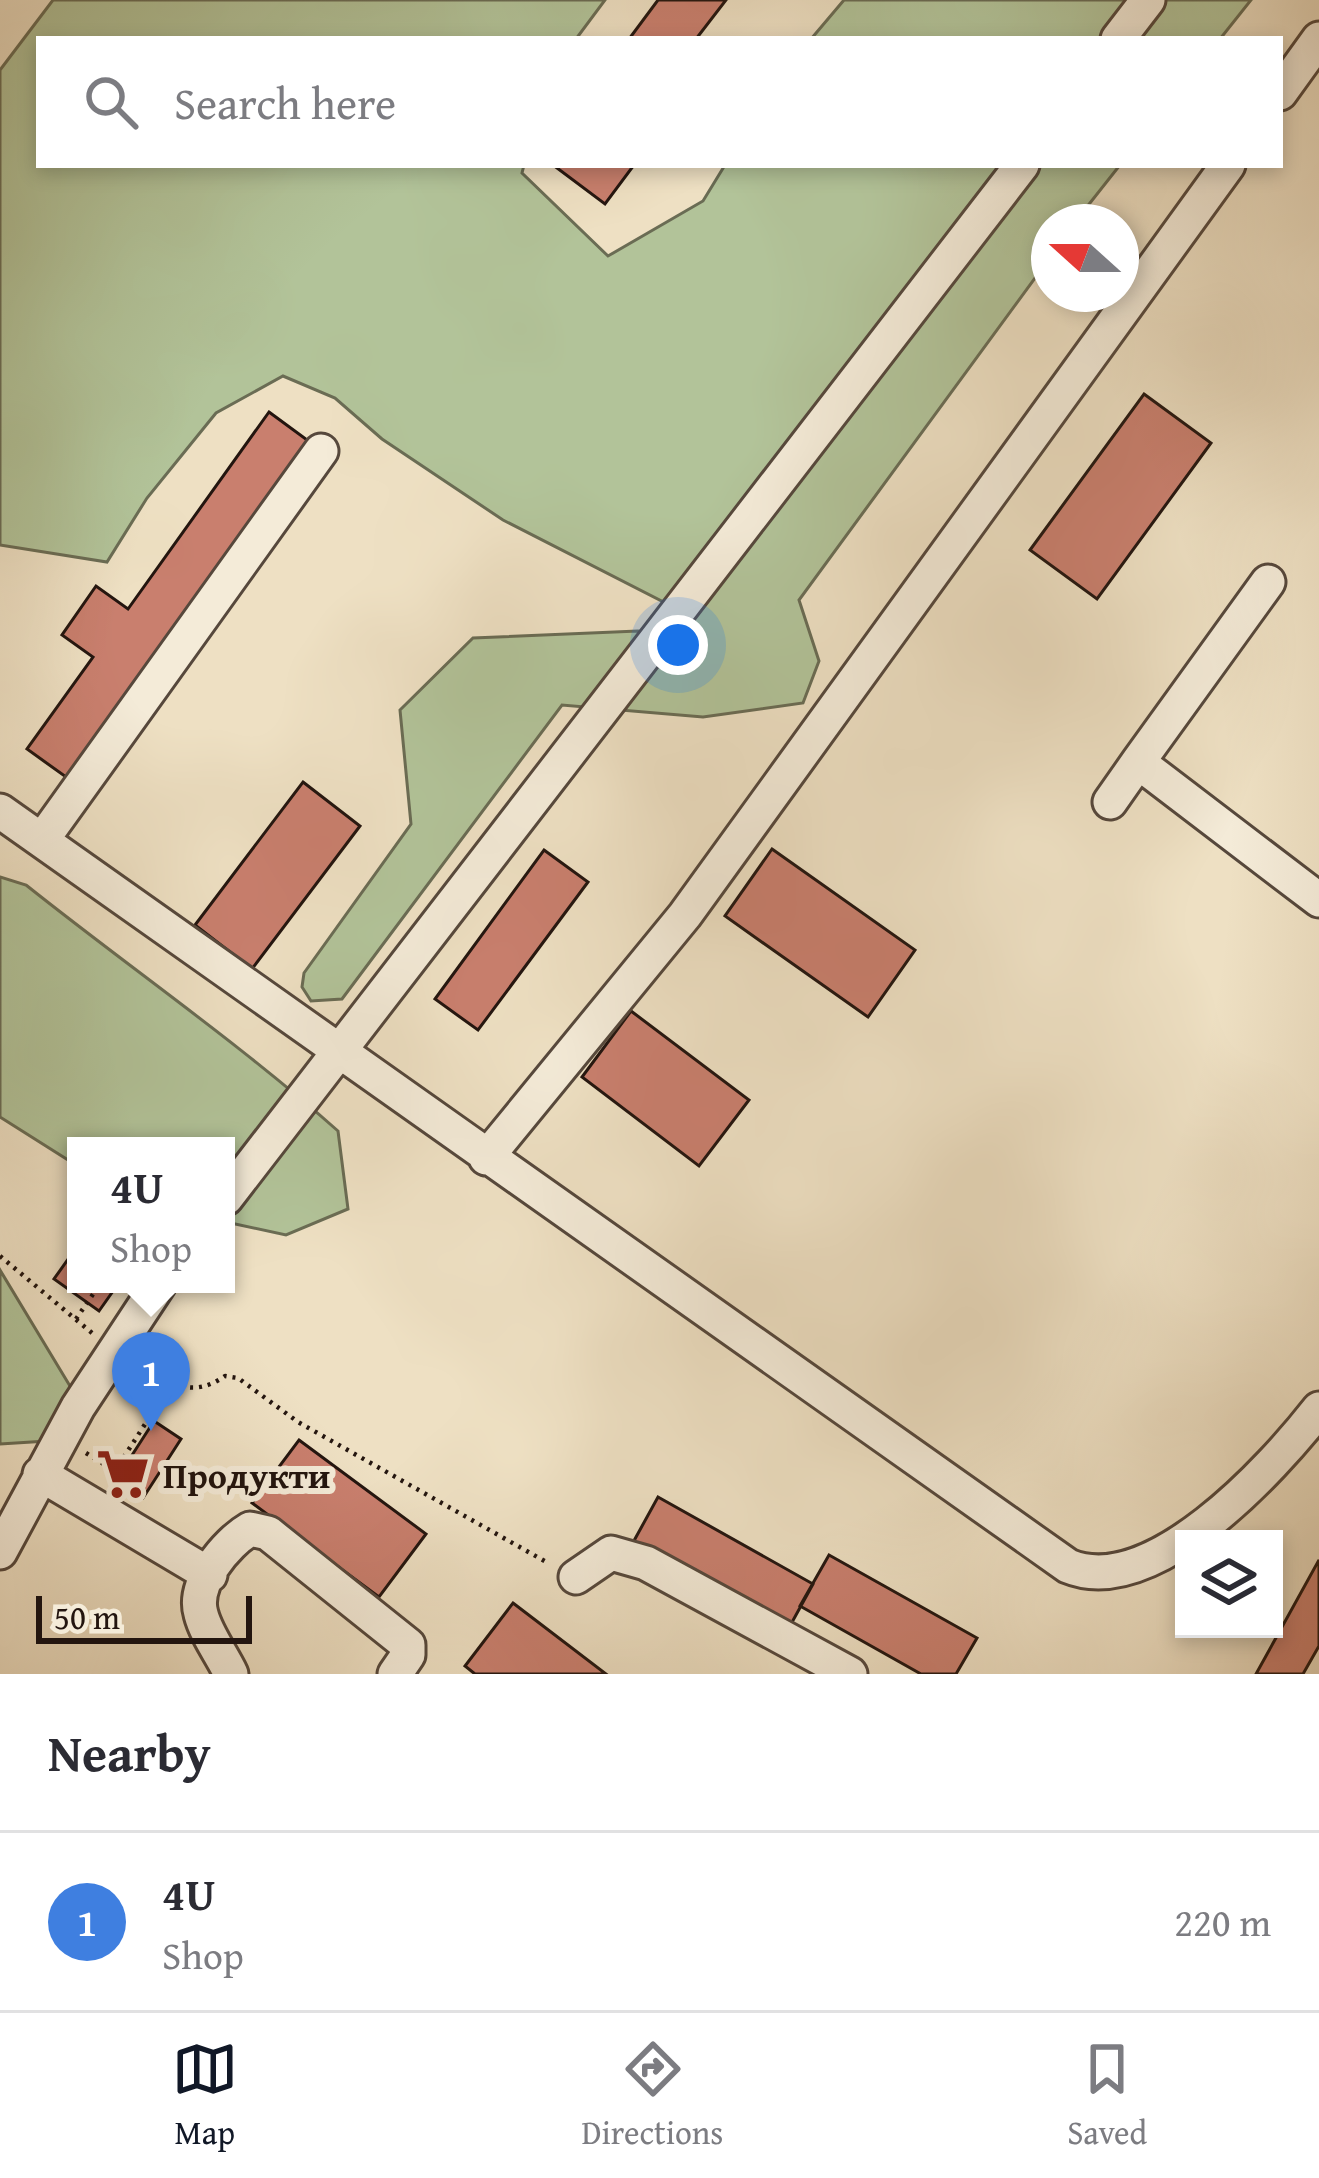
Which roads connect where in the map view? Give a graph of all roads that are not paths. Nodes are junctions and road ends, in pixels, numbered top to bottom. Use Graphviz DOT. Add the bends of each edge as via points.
graph roads {
  1 [pos="1148,0"];
  2 [pos="1120,36"];
  3 [pos="1319,39"];
  4 [pos="1283,89"];
  5 [pos="1020,168"];
  6 [pos="1226,168"];
  7 [pos="321,451"];
  8 [pos="1268,582"];
  9 [pos="1138,762"];
  10 [pos="1110,802"];
  11 [pos="0,812"];
  12 [pos="42,841"];
  13 [pos="1319,900"];
  14 [pos="338,1054"];
  15 [pos="486,1158"];
  16 [pos="235,1186"];
  17 [pos="152,1293"];
  18 [pos="1319,1409"];
  19 [pos="22,1488"];
  20 [pos="0,1552"];
  21 [pos="210,1575"];
  22 [pos="576,1577"];
  23 [pos="232,1674"];
  24 [pos="395,1674"];
  25 [pos="850,1674"];
  1 -- 2 [label="lane"];
  3 -- 4 [label="lane"];
  5 -- 14 [label="lane"];
  6 -- 15 [label="lane" via="686,915"];
  7 -- 12 [label="lane"];
  8 -- 9 [label="lane"];
  9 -- 10 [label="lane"];
  9 -- 13 [label="lane"];
  11 -- 12 [label="lane"];
  12 -- 14 [label="lane"];
  14 -- 15 [label="lane"];
  14 -- 16 [label="lane"];
  15 -- 18 [label="lane" via="1083,1572 1118,1573 1167,1550 1283,1454"];
  17 -- 19 [label="lane"];
  19 -- 20 [label="lane"];
  19 -- 21 [label="lane"];
  21 -- 23 [label="lane" via="200,1613"];
  21 -- 24 [label="lane" via="230,1540 250,1529 268,1533 408,1645"];
  22 -- 25 [label="lane" via="611,1553 646,1563"];
}
